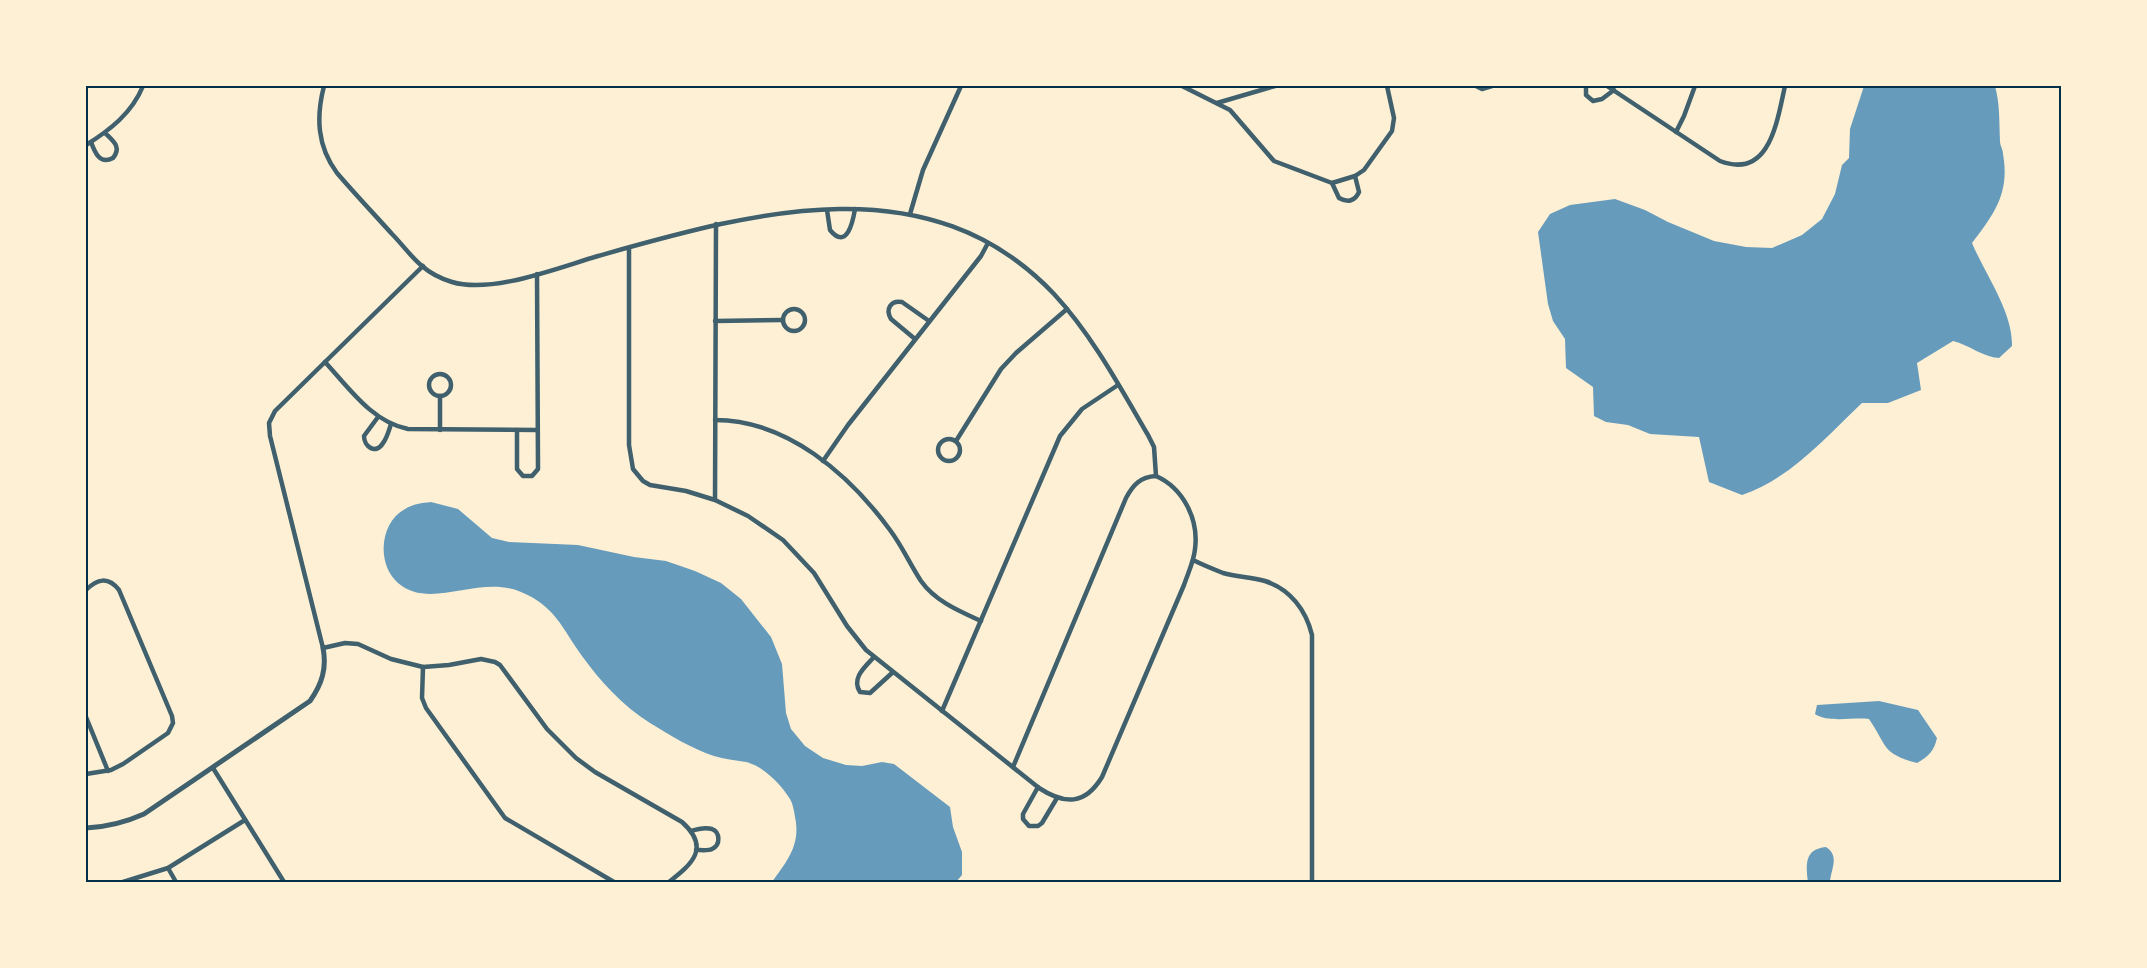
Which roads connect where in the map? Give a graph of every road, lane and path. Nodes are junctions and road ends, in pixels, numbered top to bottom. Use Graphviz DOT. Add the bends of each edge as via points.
graph roads {
  1 [pos="143,86"];
  2 [pos="324,86"];
  3 [pos="961,86"];
  4 [pos="1182,86"];
  5 [pos="1275,86"];
  6 [pos="1387,86"];
  7 [pos="1476,86"];
  8 [pos="1492,86"];
  9 [pos="1586,86"];
  10 [pos="1607,86"];
  11 [pos="1695,86"];
  12 [pos="1785,86"];
  13 [pos="1614,90"];
  14 [pos="1217,103"];
  15 [pos="105,132"];
  16 [pos="1676,132"];
  17 [pos="88,144"];
  18 [pos="1355,176"];
  19 [pos="1332,183"];
  20 [pos="855,209"];
  21 [pos="827,210"];
  22 [pos="910,214"];
  23 [pos="716,224"];
  24 [pos="988,243"];
  25 [pos="629,248"];
  26 [pos="423,267"];
  27 [pos="537,274"];
  28 [pos="1067,309"];
  29 [pos="783,320"];
  30 [pos="715,321"];
  31 [pos="929,321"];
  32 [pos="915,339"];
  33 [pos="325,362"];
  34 [pos="1118,385"];
  35 [pos="440,396"];
  36 [pos="378,417"];
  37 [pos="715,420"];
  38 [pos="391,424"];
  39 [pos="440,430"];
  40 [pos="517,430"];
  41 [pos="537,430"];
  42 [pos="956,441"];
  43 [pos="823,461"];
  44 [pos="1156,476"];
  45 [pos="715,500"];
  46 [pos="1193,560"];
  47 [pos="86,590"];
  48 [pos="981,621"];
  49 [pos="323,648"];
  50 [pos="873,657"];
  51 [pos="423,667"];
  52 [pos="892,673"];
  53 [pos="942,711"];
  54 [pos="86,717"];
  55 [pos="1013,767"];
  56 [pos="213,768"];
  57 [pos="108,771"];
  58 [pos="86,774"];
  59 [pos="1038,787"];
  60 [pos="1057,798"];
  61 [pos="245,820"];
  62 [pos="86,828"];
  63 [pos="691,831"];
  64 [pos="696,850"];
  65 [pos="168,868"];
  66 [pos="123,882"];
  67 [pos="176,882"];
  68 [pos="284,882"];
  69 [pos="614,882"];
  70 [pos="669,882"];
  71 [pos="1312,882"];
  1 -- 15 [label="street" via="122,118"];
  2 -- 26 [label="street" via="319,131 329,162"];
  3 -- 22 [label="street" via="923,170"];
  4 -- 14 [label="street"];
  5 -- 14 [label="street"];
  6 -- 18 [label="street" via="1394,125 1364,170"];
  7 -- 8 [label="street"];
  9 -- 13 [label="street" via="1586,95 1593,100"];
  10 -- 13 [label="street"];
  11 -- 16 [label="street"];
  12 -- 16 [label="street" via="1768,144 1753,162 1731,165 1720,161"];
  13 -- 16 [label="street"];
  14 -- 19 [label="street" via="1230,110 1274,161"];
  15 -- 17 [label="street"];
  15 -- 17 [label="street" via="117,145 113,158 100,158"];
  18 -- 19 [label="street"];
  18 -- 19 [label="street" via="1359,192 1353,200 1339,198"];
  20 -- 21 [label="street"];
  20 -- 21 [label="street" via="850,230 842,236 830,230"];
  20 -- 22 [label="street"];
  21 -- 23 [label="street"];
  22 -- 24 [label="street"];
  23 -- 25 [label="street"];
  23 -- 30 [label="street"];
  24 -- 28 [label="street" via="1039,280"];
  24 -- 31 [label="street"];
  25 -- 27 [label="street"];
  25 -- 45 [label="street" via="629,445 633,469 651,485"];
  26 -- 27 [label="street" via="467,285 500,283"];
  26 -- 33 [label="street"];
  27 -- 41 [label="street"];
  28 -- 34 [label="street"];
  28 -- 42 [label="street" via="1001,369"];
  29 -- 29 [label="street" via="792,310 802,314 805,321 794,331"];
  29 -- 30 [label="street"];
  30 -- 37 [label="street"];
  31 -- 32 [label="street"];
  31 -- 32 [label="street" via="902,302 890,306 891,319"];
  32 -- 43 [label="street"];
  33 -- 36 [label="street"];
  33 -- 49 [label="street" via="275,411 269,423"];
  34 -- 44 [label="street" via="1154,447"];
  34 -- 48 [label="street" via="1082,409 1060,436"];
  35 -- 35 [label="street" via="432,392 430,382 440,374 451,382 448,392"];
  35 -- 39 [label="street"];
  36 -- 38 [label="street"];
  36 -- 38 [label="street" via="364,436 369,448 382,446"];
  37 -- 43 [label="street" via="762,427"];
  37 -- 45 [label="street"];
  38 -- 39 [label="street"];
  39 -- 40 [label="street"];
  40 -- 41 [label="street"];
  40 -- 41 [label="street" via="518,469 527,477 538,469"];
  42 -- 42 [label="street" via="959,454 952,460 943,458 940,445 947,439"];
  43 -- 48 [label="street" via="873,508 936,597"];
  44 -- 46 [label="street" via="1170,485 1190,511 1196,537"];
  44 -- 55 [label="street" via="1138,481 1126,498"];
  45 -- 50 [label="street" via="768,528 798,555"];
  46 -- 60 [label="street" via="1097,786 1087,795 1070,801"];
  46 -- 71 [label="street" via="1277,586 1299,605 1310,625"];
  47 -- 57 [label="street" via="102,580 119,590 173,723 168,733"];
  48 -- 53 [label="street"];
  49 -- 51 [label="street" via="358,644"];
  49 -- 56 [label="street" via="324,676 310,701"];
  50 -- 52 [label="street"];
  50 -- 52 [label="street" via="857,678 860,692 870,693"];
  51 -- 63 [label="street" via="481,659 498,663 544,725 576,758"];
  51 -- 69 [label="street" via="422,698 426,708 501,813"];
  52 -- 53 [label="street"];
  53 -- 55 [label="street"];
  54 -- 57 [label="street"];
  55 -- 59 [label="street"];
  56 -- 61 [label="street"];
  56 -- 62 [label="street" via="144,814 126,822"];
  57 -- 58 [label="street"];
  59 -- 60 [label="street"];
  59 -- 60 [label="street" via="1023,814 1029,826 1042,824"];
  61 -- 65 [label="street"];
  61 -- 68 [label="street"];
  63 -- 64 [label="street"];
  63 -- 64 [label="street" via="710,828 718,838 712,849"];
  64 -- 70 [label="street" via="693,861"];
  65 -- 66 [label="street"];
  65 -- 67 [label="street"];
}
